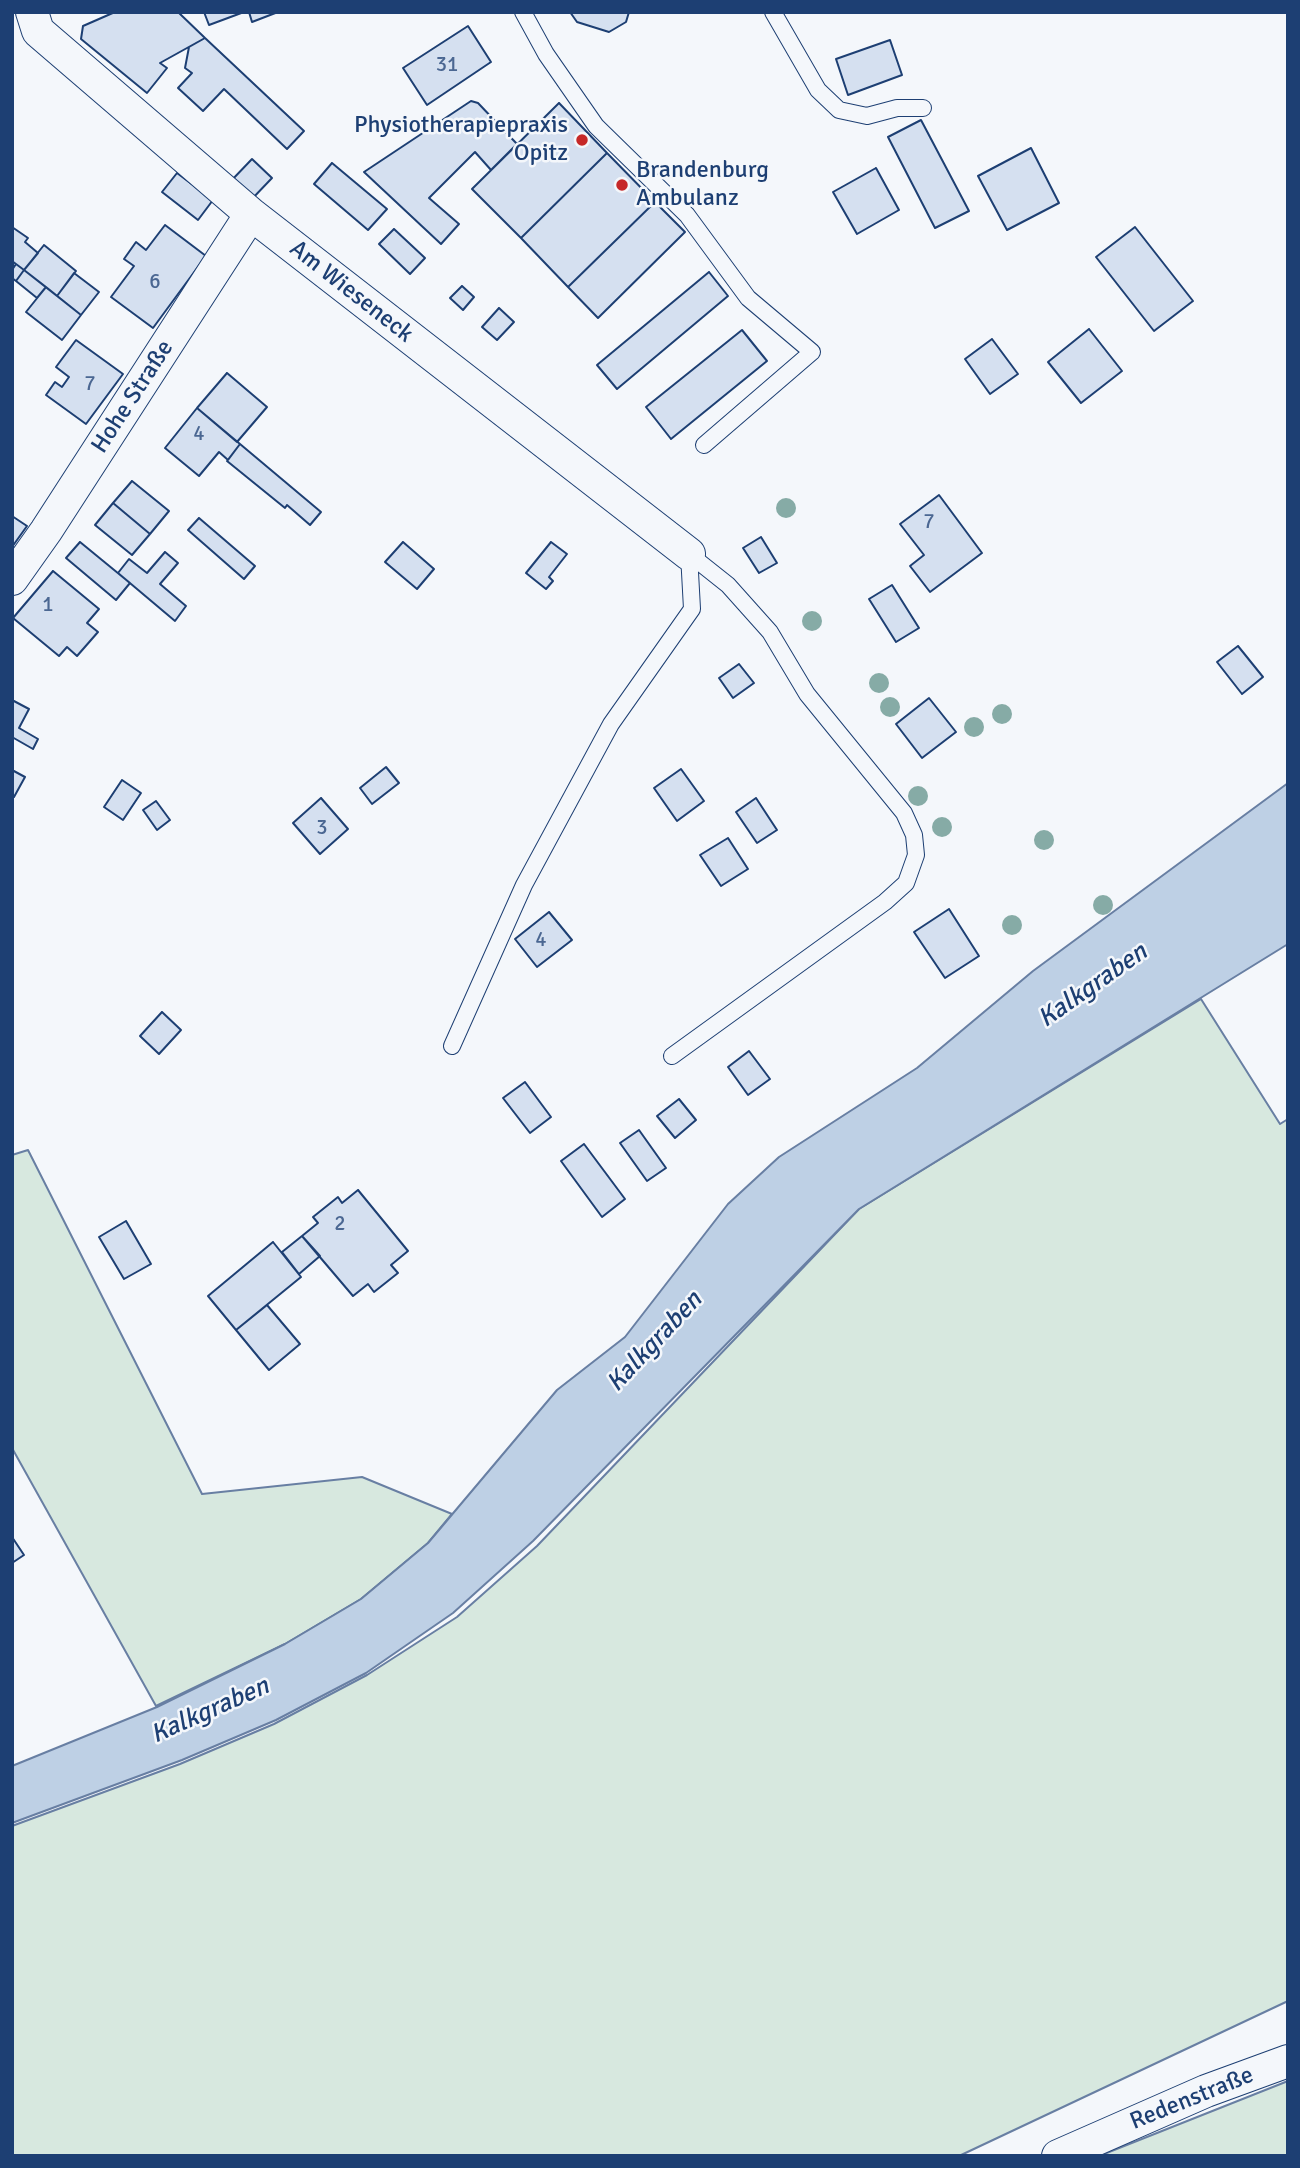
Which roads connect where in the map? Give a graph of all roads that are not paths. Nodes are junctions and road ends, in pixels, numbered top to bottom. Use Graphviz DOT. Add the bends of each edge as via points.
graph roads {
  1 [pos="32,12"];
  2 [pos="523,12"];
  3 [pos="773,12"];
  4 [pos="923,108"];
  5 [pos="251,214"];
  6 [pos="704,444"];
  7 [pos="689,554"];
  8 [pos="12,579"];
  9 [pos="452,1046"];
  10 [pos="672,1056"];
  11 [pos="1288,2061"];
  12 [pos="1058,2156"];
  1 -- 5 [label="street, Am Wieseneck" via="38,31"];
  2 -- 6 [label="lane" via="596,126 687,215 748,298 812,352"];
  3 -- 4 [label="lane" via="818,90 839,110 867,116 897,108"];
  5 -- 7 [label="street, Am Wieseneck"];
  5 -- 8 [label="street, Hohe Straße"];
  7 -- 9 [label="lane" via="692,610 611,724 524,885"];
  7 -- 10 [label="lane" via="729,585 770,632 807,694 904,813 914,835 916,855 906,883 885,902"];
  11 -- 12 [label="street, Redenstraße" via="1206,2091"];
}
